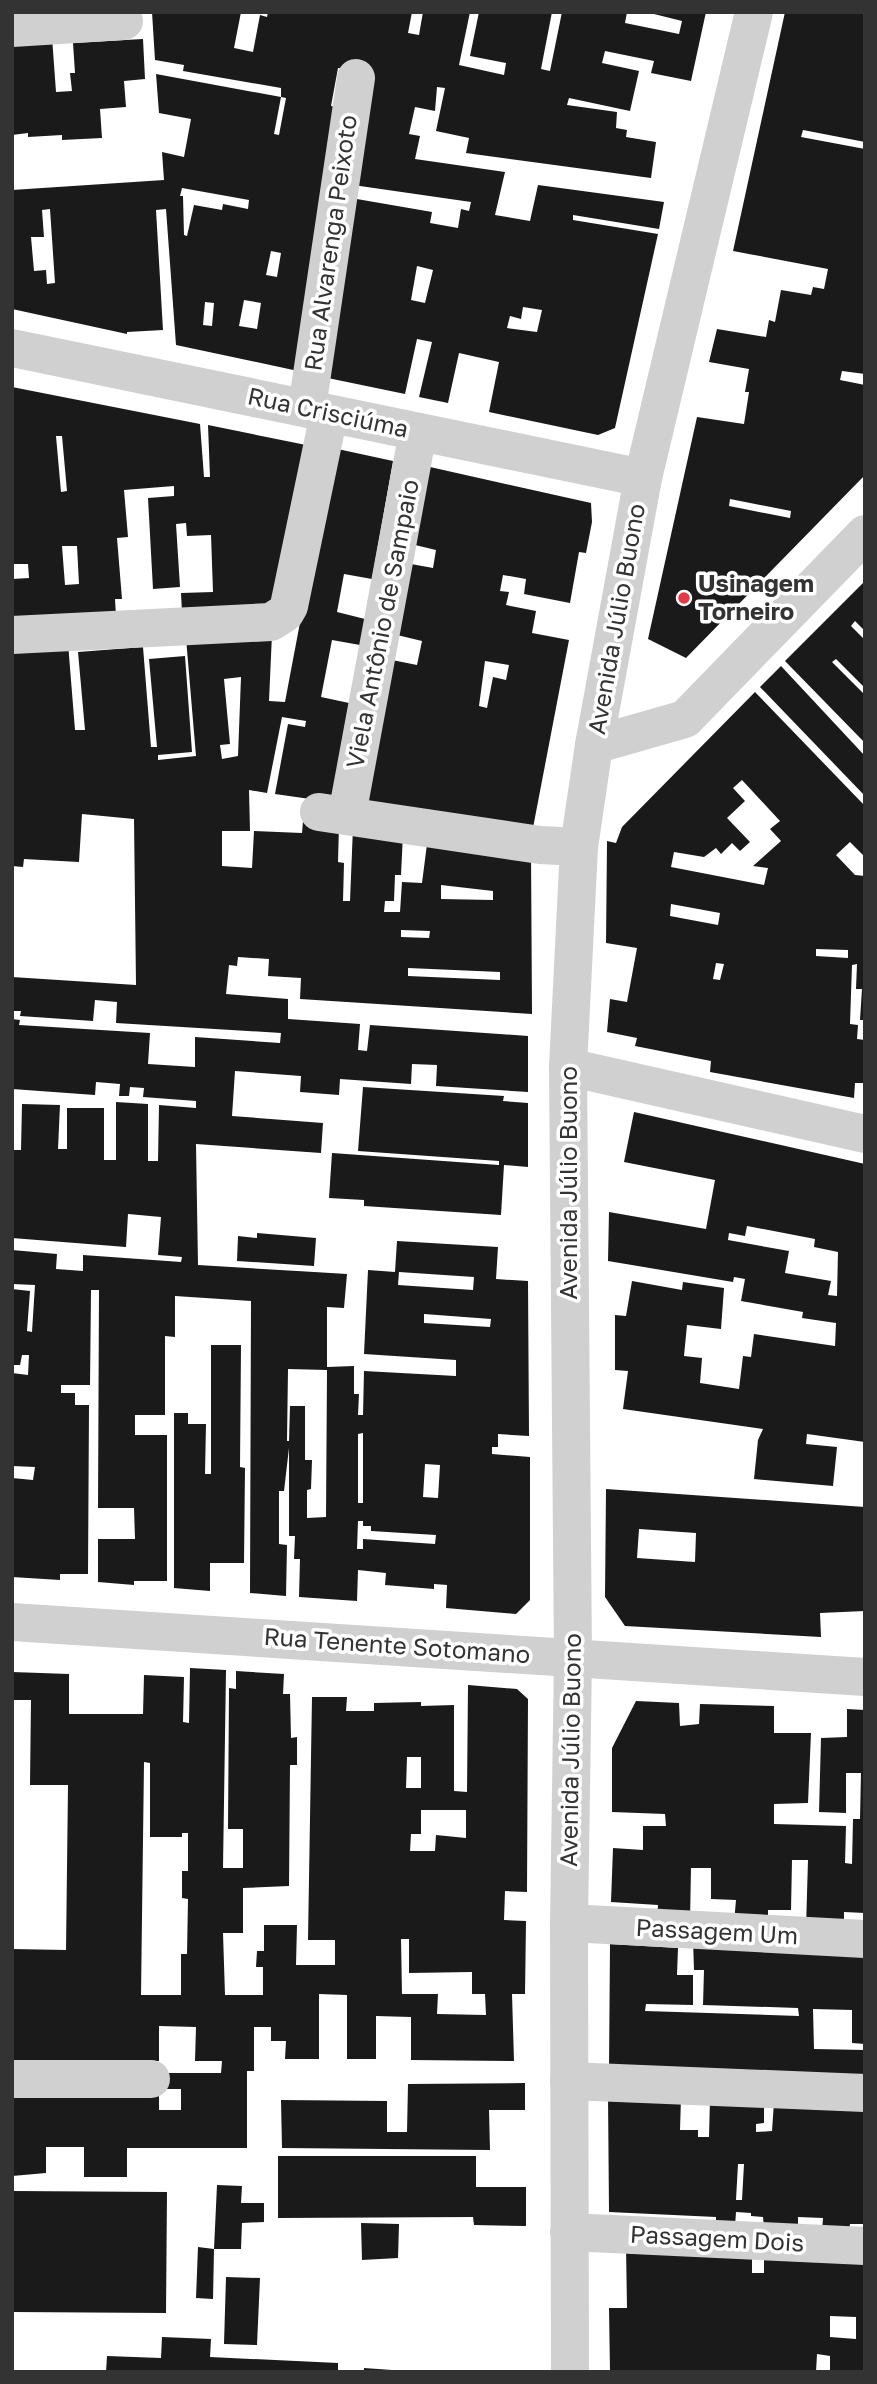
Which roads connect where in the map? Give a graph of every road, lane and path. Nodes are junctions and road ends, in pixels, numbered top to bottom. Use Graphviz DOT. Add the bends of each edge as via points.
graph roads {
  1 [pos="754,12"];
  2 [pos="124,21"];
  3 [pos="12,29"];
  4 [pos="356,78"];
  5 [pos="12,348"];
  6 [pos="318,411"];
  7 [pos="418,432"];
  8 [pos="643,478"];
  9 [pos="865,534"];
  10 [pos="12,635"];
  11 [pos="594,746"];
  12 [pos="579,847"];
  13 [pos="568,1067"];
  14 [pos="865,1134"];
  15 [pos="12,1622"];
  16 [pos="573,1658"];
  17 [pos="865,1677"];
  18 [pos="569,1923"];
  19 [pos="865,1940"];
  20 [pos="12,2079"];
  21 [pos="151,2079"];
  22 [pos="569,2081"];
  23 [pos="865,2094"];
  24 [pos="569,2232"];
  25 [pos="865,2246"];
  26 [pos="570,2372"];
  1 -- 8 [label="street, Avenida Júlio Buono"];
  2 -- 3 [label="street"];
  4 -- 6 [label="street, Rua Alvarenga Peixoto"];
  5 -- 6 [label="street, Rua Crisciúma"];
  6 -- 7 [label="street, Rua Crisciúma"];
  6 -- 10 [label="street, Rua Alvarenga Peixoto" via="289,606 279,619"];
  7 -- 8 [label="street, Rua Crisciúma"];
  7 -- 12 [label="street, Viela Antônio de Sampaio" via="333,813"];
  8 -- 11 [label="street, Avenida Júlio Buono"];
  9 -- 11 [label="street" via="685,719"];
  11 -- 12 [label="street, Avenida Júlio Buono"];
  12 -- 13 [label="street, Avenida Júlio Buono"];
  13 -- 14 [label="street"];
  13 -- 16 [label="street, Avenida Júlio Buono"];
  15 -- 16 [label="street, Rua Tenente Sotomano"];
  16 -- 17 [label="street, Rua Tenente Sotomano"];
  16 -- 18 [label="street, Avenida Júlio Buono"];
  18 -- 19 [label="street, Passagem Um"];
  18 -- 22 [label="street, Avenida Júlio Buono"];
  20 -- 21 [label="street"];
  22 -- 23 [label="street"];
  22 -- 24 [label="street, Avenida Júlio Buono"];
  24 -- 25 [label="street, Passagem Dois"];
  24 -- 26 [label="street, Avenida Júlio Buono"];
}
